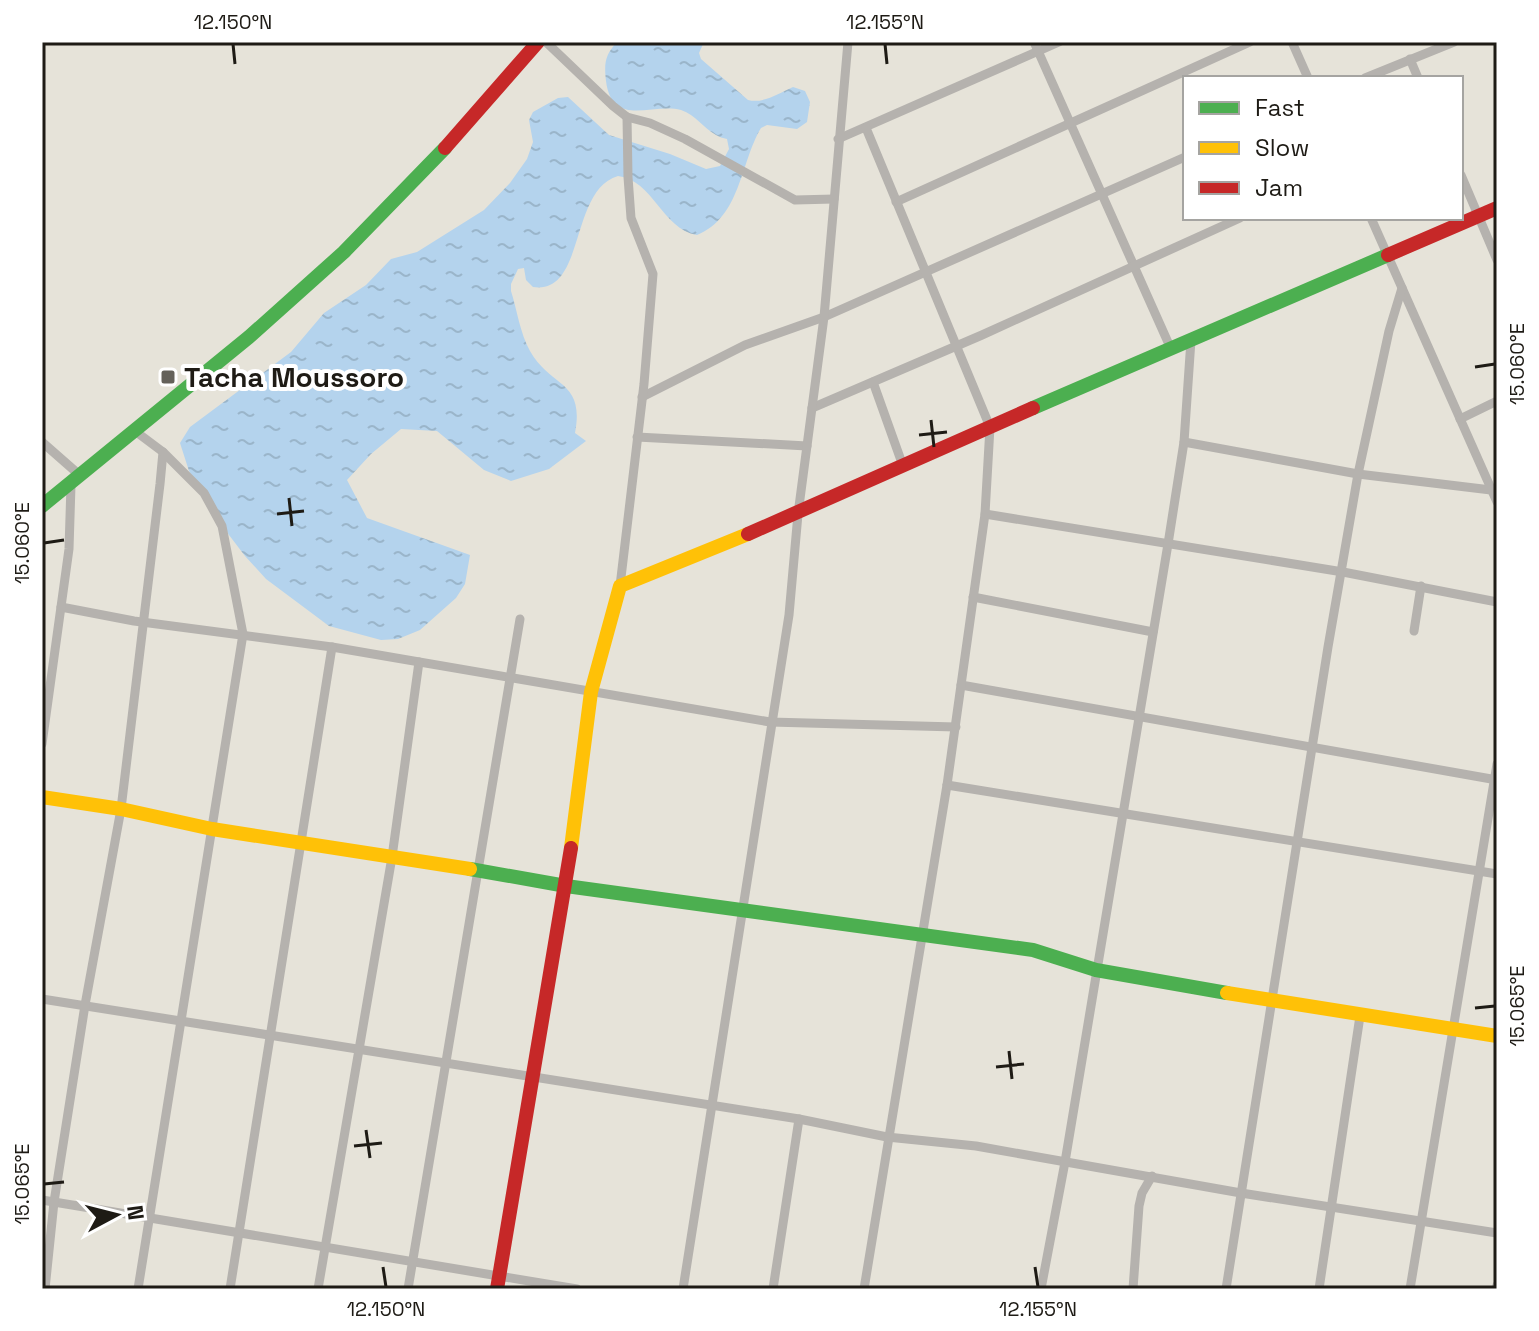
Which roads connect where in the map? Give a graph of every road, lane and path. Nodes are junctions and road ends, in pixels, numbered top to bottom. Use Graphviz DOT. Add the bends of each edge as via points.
graph roads {
  1 [pos="538,42"];
  2 [pos="546,42"];
  3 [pos="848,42"];
  4 [pos="1059,42"];
  5 [pos="1250,42"];
  6 [pos="1292,42"];
  7 [pos="1454,42"];
  8 [pos="1036,47"];
  9 [pos="1410,59"];
  10 [pos="1307,76"];
  11 [pos="1370,76"];
  12 [pos="1417,76"];
  13 [pos="627,117"];
  14 [pos="1070,124"];
  15 [pos="866,128"];
  16 [pos="838,139"];
  17 [pos="1183,158"];
  18 [pos="1463,180"];
  19 [pos="1101,195"];
  20 [pos="834,199"];
  21 [pos="896,202"];
  22 [pos="1497,208"];
  23 [pos="1478,215"];
  24 [pos="1236,220"];
  25 [pos="1372,220"];
  26 [pos="1387,256"];
  27 [pos="1497,260"];
  28 [pos="1133,267"];
  29 [pos="926,272"];
  30 [pos="1402,288"];
  31 [pos="824,317"];
  32 [pos="1191,340"];
  33 [pos="957,346"];
  34 [pos="1171,349"];
  35 [pos="873,382"];
  36 [pos="642,397"];
  37 [pos="1497,401"];
  38 [pos="812,408"];
  39 [pos="1460,419"];
  40 [pos="990,427"];
  41 [pos="135,431"];
  42 [pos="637,437"];
  43 [pos="42,442"];
  44 [pos="1184,442"];
  45 [pos="807,446"];
  46 [pos="163,452"];
  47 [pos="903,466"];
  48 [pos="1358,474"];
  49 [pos="73,478"];
  50 [pos="1491,490"];
  51 [pos="42,495"];
  52 [pos="1497,502"];
  53 [pos="42,506"];
  54 [pos="798,514"];
  55 [pos="985,514"];
  56 [pos="1168,544"];
  57 [pos="1343,572"];
  58 [pos="620,586"];
  59 [pos="1421,586"];
  60 [pos="973,597"];
  61 [pos="1497,602"];
  62 [pos="61,607"];
  63 [pos="520,619"];
  64 [pos="146,621"];
  65 [pos="1414,631"];
  66 [pos="1153,632"];
  67 [pos="243,634"];
  68 [pos="332,647"];
  69 [pos="419,662"];
  70 [pos="509,678"];
  71 [pos="961,685"];
  72 [pos="591,692"];
  73 [pos="1139,716"];
  74 [pos="770,722"];
  75 [pos="956,727"];
  76 [pos="42,744"];
  77 [pos="1312,747"];
  78 [pos="1497,764"];
  79 [pos="1496,780"];
  80 [pos="947,785"];
  81 [pos="42,797"];
  82 [pos="121,809"];
  83 [pos="1123,813"];
  84 [pos="212,829"];
  85 [pos="1297,842"];
  86 [pos="302,844"];
  87 [pos="392,857"];
  88 [pos="478,870"];
  89 [pos="1480,872"];
  90 [pos="1497,874"];
  91 [pos="566,886"];
  92 [pos="742,910"];
  93 [pos="922,935"];
  94 [pos="1096,970"];
  95 [pos="42,999"];
  96 [pos="1271,1000"];
  97 [pos="85,1005"];
  98 [pos="1360,1016"];
  99 [pos="181,1020"];
  100 [pos="1453,1030"];
  101 [pos="272,1034"];
  102 [pos="1497,1036"];
  103 [pos="358,1051"];
  104 [pos="446,1065"];
  105 [pos="535,1078"];
  106 [pos="712,1107"];
  107 [pos="799,1119"];
  108 [pos="887,1137"];
  109 [pos="1065,1162"];
  110 [pos="1152,1176"];
  111 [pos="1241,1193"];
  112 [pos="42,1200"];
  113 [pos="54,1202"];
  114 [pos="1331,1207"];
  115 [pos="149,1218"];
  116 [pos="1421,1221"];
  117 [pos="1497,1233"];
  118 [pos="239,1234"];
  119 [pos="324,1247"];
  120 [pos="412,1263"];
  121 [pos="498,1283"];
  122 [pos="45,1289"];
  123 [pos="138,1289"];
  124 [pos="230,1289"];
  125 [pos="318,1289"];
  126 [pos="408,1289"];
  127 [pos="577,1289"];
  128 [pos="683,1289"];
  129 [pos="773,1289"];
  130 [pos="864,1289"];
  131 [pos="1041,1289"];
  132 [pos="1133,1289"];
  133 [pos="1226,1289"];
  134 [pos="1319,1289"];
  135 [pos="1410,1289"];
  1 -- 41 [label="main road" via="344,252"];
  2 -- 13 [label="street"];
  3 -- 16 [label="street"];
  4 -- 8 [label="street"];
  5 -- 14 [label="street"];
  6 -- 10 [label="street"];
  7 -- 9 [label="street"];
  8 -- 14 [label="street"];
  8 -- 15 [label="street"];
  9 -- 11 [label="street"];
  9 -- 12 [label="street"];
  13 -- 20 [label="street" via="663,128 795,200"];
  13 -- 36 [label="street" via="631,218 653,274"];
  14 -- 19 [label="street"];
  14 -- 21 [label="street"];
  15 -- 16 [label="street"];
  15 -- 21 [label="street"];
  16 -- 20 [label="street"];
  17 -- 19 [label="street"];
  18 -- 23 [label="street"];
  19 -- 28 [label="street"];
  19 -- 29 [label="street"];
  20 -- 31 [label="street"];
  21 -- 29 [label="street"];
  22 -- 23 [label="main road"];
  23 -- 26 [label="main road"];
  23 -- 27 [label="street"];
  24 -- 28 [label="street"];
  25 -- 26 [label="street"];
  26 -- 30 [label="street"];
  26 -- 32 [label="main road"];
  28 -- 33 [label="street"];
  28 -- 34 [label="street"];
  29 -- 31 [label="street"];
  29 -- 33 [label="street"];
  30 -- 39 [label="street"];
  30 -- 48 [label="street"];
  31 -- 36 [label="street" via="745,345"];
  31 -- 38 [label="street"];
  32 -- 34 [label="main road"];
  32 -- 44 [label="street"];
  33 -- 35 [label="street"];
  33 -- 40 [label="street"];
  34 -- 40 [label="main road"];
  35 -- 38 [label="street"];
  35 -- 47 [label="street"];
  36 -- 42 [label="street"];
  37 -- 39 [label="street"];
  38 -- 45 [label="street"];
  39 -- 50 [label="street"];
  40 -- 47 [label="main road"];
  40 -- 55 [label="street"];
  41 -- 46 [label="street"];
  41 -- 49 [label="main road"];
  42 -- 45 [label="street"];
  42 -- 58 [label="street"];
  43 -- 49 [label="street"];
  44 -- 48 [label="street"];
  44 -- 56 [label="street"];
  45 -- 54 [label="street"];
  46 -- 64 [label="street"];
  46 -- 67 [label="street" via="204,493 222,526"];
  47 -- 54 [label="main road"];
  48 -- 50 [label="street"];
  48 -- 57 [label="street"];
  49 -- 51 [label="main road"];
  49 -- 53 [label="main road"];
  49 -- 62 [label="street"];
  50 -- 52 [label="street"];
  54 -- 58 [label="main road"];
  54 -- 74 [label="street" via="789,615"];
  55 -- 56 [label="street"];
  55 -- 60 [label="street"];
  56 -- 57 [label="street"];
  56 -- 66 [label="street"];
  57 -- 59 [label="street"];
  57 -- 77 [label="street"];
  58 -- 72 [label="main road"];
  59 -- 61 [label="street"];
  59 -- 65 [label="street"];
  60 -- 66 [label="street"];
  60 -- 71 [label="street"];
  62 -- 64 [label="street"];
  62 -- 76 [label="street"];
  63 -- 70 [label="street"];
  64 -- 67 [label="street"];
  64 -- 82 [label="street"];
  66 -- 73 [label="street"];
  67 -- 68 [label="street"];
  67 -- 84 [label="street"];
  68 -- 69 [label="street"];
  68 -- 86 [label="street"];
  69 -- 70 [label="street"];
  69 -- 87 [label="street"];
  70 -- 72 [label="street"];
  70 -- 88 [label="street"];
  71 -- 73 [label="street"];
  71 -- 75 [label="street"];
  72 -- 74 [label="street"];
  72 -- 91 [label="main road"];
  73 -- 77 [label="street"];
  73 -- 83 [label="street"];
  74 -- 75 [label="street"];
  74 -- 92 [label="street"];
  75 -- 80 [label="street"];
  77 -- 79 [label="street"];
  77 -- 85 [label="street"];
  78 -- 79 [label="street"];
  79 -- 89 [label="street"];
  80 -- 83 [label="street"];
  80 -- 93 [label="street"];
  81 -- 82 [label="main road"];
  82 -- 84 [label="main road"];
  82 -- 97 [label="street"];
  83 -- 85 [label="street"];
  83 -- 94 [label="street"];
  84 -- 86 [label="main road"];
  84 -- 99 [label="street"];
  85 -- 89 [label="street"];
  85 -- 96 [label="street"];
  86 -- 87 [label="main road"];
  86 -- 101 [label="street"];
  87 -- 88 [label="main road"];
  87 -- 103 [label="street"];
  88 -- 91 [label="main road"];
  88 -- 104 [label="street"];
  89 -- 90 [label="street"];
  89 -- 100 [label="street"];
  91 -- 92 [label="main road"];
  91 -- 105 [label="main road"];
  92 -- 93 [label="main road"];
  92 -- 106 [label="street"];
  93 -- 94 [label="main road" via="1033,950"];
  93 -- 108 [label="street"];
  94 -- 96 [label="main road"];
  94 -- 109 [label="street"];
  95 -- 97 [label="street"];
  96 -- 98 [label="main road"];
  96 -- 111 [label="street"];
  97 -- 99 [label="street"];
  97 -- 113 [label="street"];
  98 -- 100 [label="main road"];
  98 -- 114 [label="street"];
  99 -- 101 [label="street"];
  99 -- 115 [label="street"];
  100 -- 102 [label="main road"];
  100 -- 116 [label="street"];
  101 -- 103 [label="street"];
  101 -- 118 [label="street"];
  103 -- 104 [label="street"];
  103 -- 119 [label="street"];
  104 -- 105 [label="street"];
  104 -- 120 [label="street"];
  105 -- 106 [label="street"];
  105 -- 121 [label="main road"];
  106 -- 107 [label="street"];
  106 -- 128 [label="street"];
  107 -- 108 [label="street"];
  107 -- 129 [label="street"];
  108 -- 109 [label="street"];
  108 -- 130 [label="street"];
  109 -- 110 [label="street"];
  109 -- 131 [label="street"];
  110 -- 111 [label="street"];
  110 -- 132 [label="street" via="1139,1206"];
  111 -- 114 [label="street"];
  111 -- 133 [label="street"];
  112 -- 113 [label="street"];
  113 -- 115 [label="street"];
  113 -- 122 [label="street"];
  114 -- 116 [label="street"];
  114 -- 134 [label="street"];
  115 -- 118 [label="street"];
  115 -- 123 [label="street"];
  116 -- 117 [label="street"];
  116 -- 135 [label="street"];
  118 -- 119 [label="street"];
  118 -- 124 [label="street"];
  119 -- 120 [label="street"];
  119 -- 125 [label="street"];
  120 -- 121 [label="street"];
  120 -- 126 [label="street"];
  121 -- 127 [label="street"];
}
